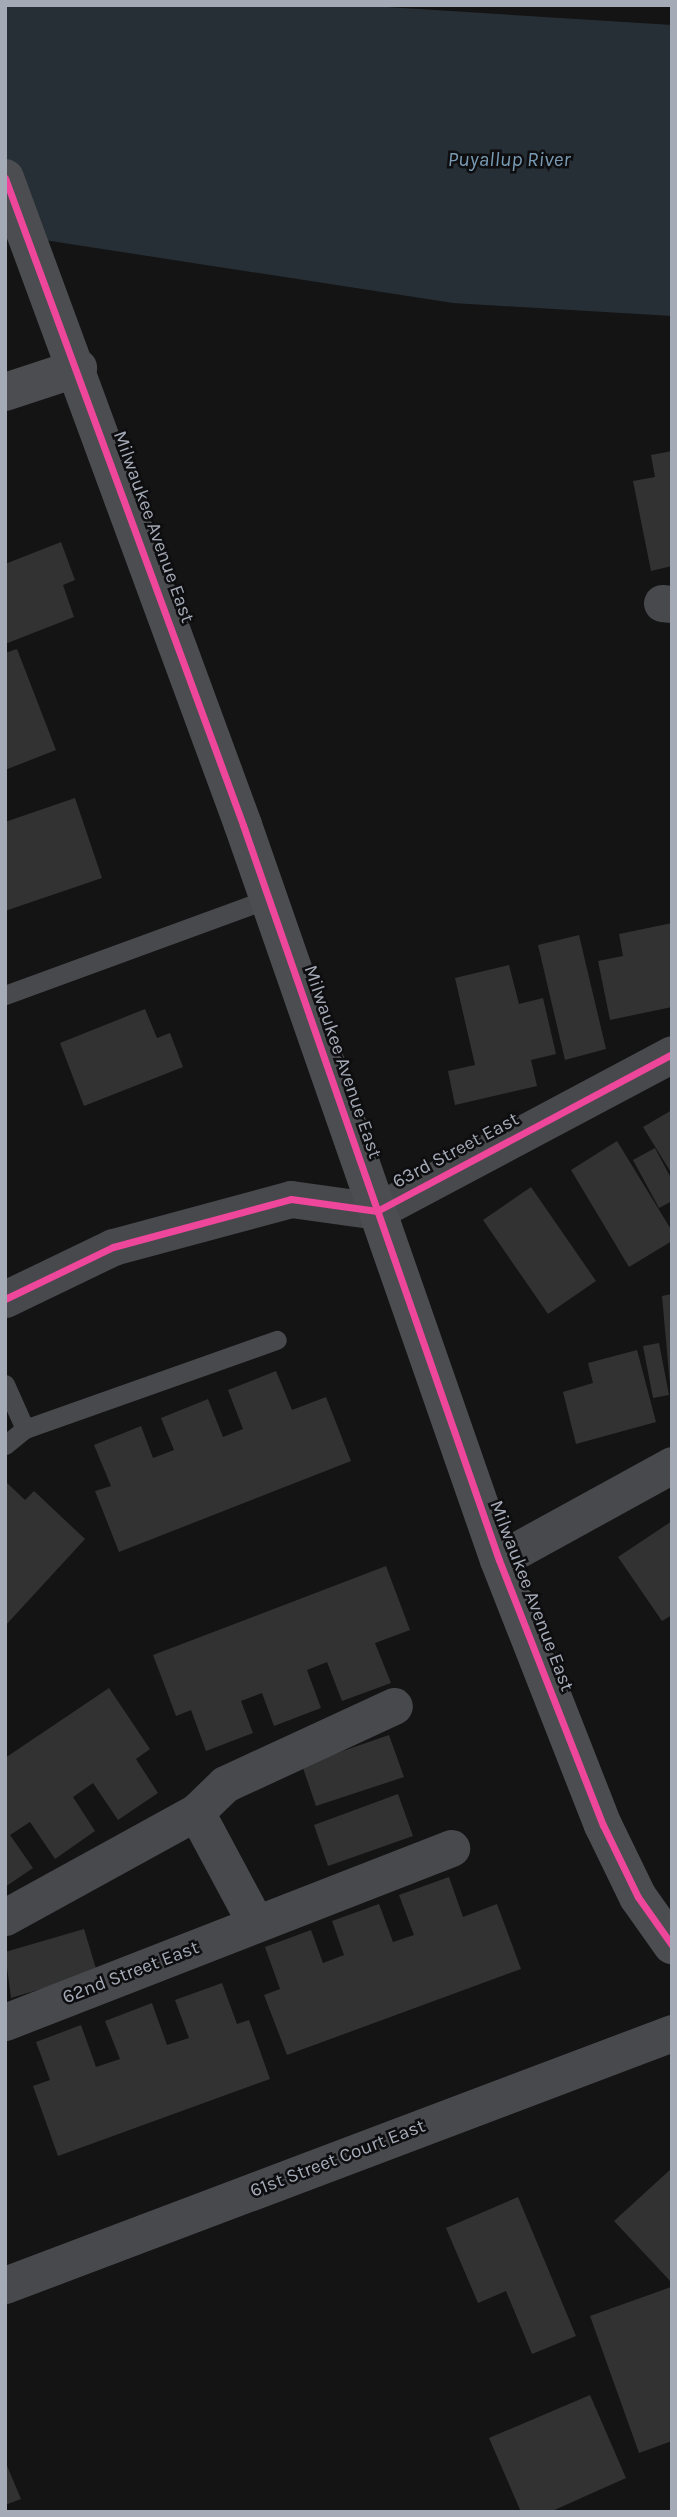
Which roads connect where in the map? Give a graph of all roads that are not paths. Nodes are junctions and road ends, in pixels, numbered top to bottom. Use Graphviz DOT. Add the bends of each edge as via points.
graph roads {
  1 [pos="5,178"];
  2 [pos="78,368"];
  3 [pos="5,392"];
  4 [pos="268,899"];
  5 [pos="5,995"];
  6 [pos="672,1054"];
  7 [pos="377,1211"];
  8 [pos="5,1299"];
  9 [pos="277,1340"];
  10 [pos="5,1384"];
  11 [pos="25,1429"];
  12 [pos="5,1445"];
  13 [pos="672,1465"];
  14 [pos="499,1560"];
  15 [pos="394,1706"];
  16 [pos="196,1812"];
  17 [pos="451,1848"];
  18 [pos="5,1917"];
  19 [pos="256,1924"];
  20 [pos="672,1945"];
  21 [pos="5,2022"];
  22 [pos="672,2033"];
  23 [pos="5,2286"];
  1 -- 2 [label="street, Milwaukee Avenue East"];
  2 -- 3 [label="street"];
  2 -- 4 [label="street, Milwaukee Avenue East"];
  4 -- 5 [label="lane"];
  4 -- 7 [label="street, Milwaukee Avenue East"];
  6 -- 7 [label="street, 63rd Street East"];
  7 -- 8 [label="street, 63rd Street East" via="291,1199 113,1247"];
  7 -- 14 [label="street, Milwaukee Avenue East"];
  9 -- 11 [label="lane"];
  10 -- 11 [label="lane"];
  11 -- 12 [label="lane"];
  13 -- 14 [label="street"];
  14 -- 20 [label="street, Milwaukee Avenue East" via="603,1825 638,1897"];
  15 -- 16 [label="street" via="225,1784"];
  16 -- 18 [label="street"];
  16 -- 19 [label="street"];
  17 -- 19 [label="street, 62nd Street East"];
  19 -- 21 [label="street, 62nd Street East"];
  22 -- 23 [label="street, 61st Street Court East"];
}
